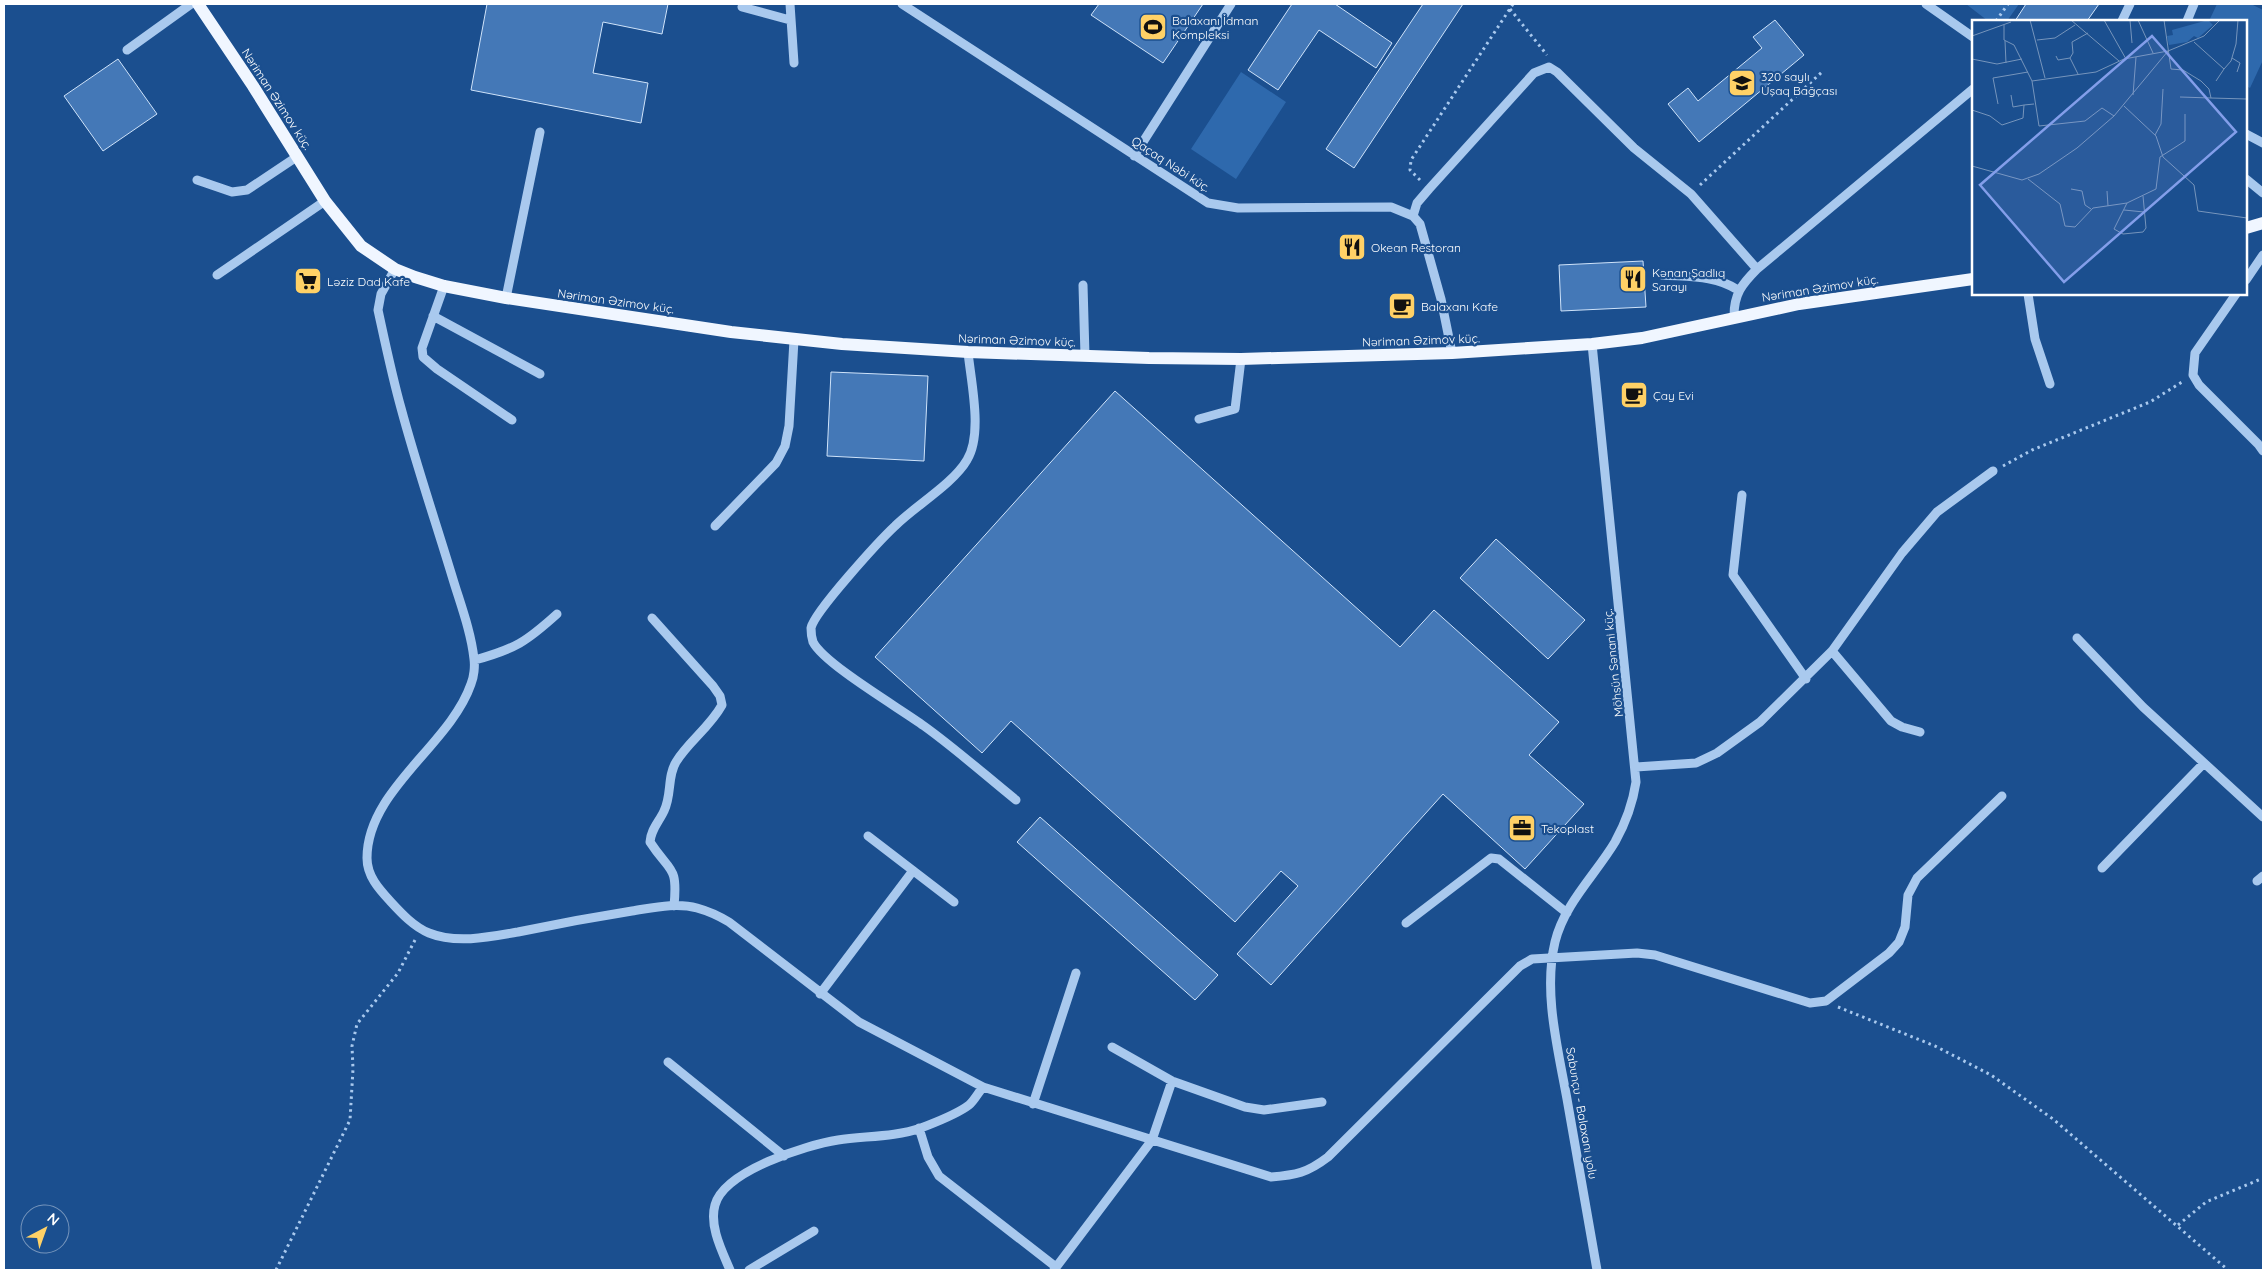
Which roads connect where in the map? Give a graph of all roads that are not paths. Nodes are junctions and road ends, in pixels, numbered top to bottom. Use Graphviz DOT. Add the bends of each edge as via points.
graph roads {
  1 [pos="191,4"];
  2 [pos="198,4"];
  3 [pos="790,4"];
  4 [pos="902,4"];
  5 [pos="1231,4"];
  6 [pos="1926,4"];
  7 [pos="2130,4"];
  8 [pos="2194,4"];
  9 [pos="742,7"];
  10 [pos="790,20"];
  11 [pos="2122,20"];
  12 [pos="2187,20"];
  13 [pos="1972,36"];
  14 [pos="127,50"];
  15 [pos="794,63"];
  16 [pos="1972,90"];
  17 [pos="540,132"];
  18 [pos="2247,135"];
  19 [pos="2263,143"];
  20 [pos="298,156"];
  21 [pos="1134,156"];
  22 [pos="197,180"];
  23 [pos="2247,180"];
  24 [pos="2263,193"];
  25 [pos="325,201"];
  26 [pos="1412,216"];
  27 [pos="2263,223"];
  28 [pos="2247,228"];
  29 [pos="2263,255"];
  30 [pos="1757,268"];
  31 [pos="395,269"];
  32 [pos="217,275"];
  33 [pos="1662,275"];
  34 [pos="1972,279"];
  35 [pos="2247,279"];
  36 [pos="1083,285"];
  37 [pos="444,286"];
  38 [pos="1738,290"];
  39 [pos="2028,295"];
  40 [pos="2235,295"];
  41 [pos="506,298"];
  42 [pos="433,316"];
  43 [pos="1734,316"];
  44 [pos="794,340"];
  45 [pos="1592,344"];
  46 [pos="968,352"];
  47 [pos="1452,353"];
  48 [pos="1085,356"];
  49 [pos="1241,359"];
  50 [pos="540,374"];
  51 [pos="2050,384"];
  52 [pos="1199,418"];
  53 [pos="512,420"];
  54 [pos="2263,451"];
  55 [pos="1993,471"];
  56 [pos="1742,495"];
  57 [pos="715,526"];
  58 [pos="558,614"];
  59 [pos="652,618"];
  60 [pos="2077,638"];
  61 [pos="1832,651"];
  62 [pos="474,660"];
  63 [pos="1806,679"];
  64 [pos="1920,732"];
  65 [pos="2204,763"];
  66 [pos="1636,767"];
  67 [pos="2002,796"];
  68 [pos="1016,800"];
  69 [pos="2263,817"];
  70 [pos="868,836"];
  71 [pos="2102,868"];
  72 [pos="912,872"];
  73 [pos="954,902"];
  74 [pos="674,906"];
  75 [pos="1567,913"];
  76 [pos="1406,923"];
  77 [pos="1552,958"];
  78 [pos="1076,973"];
  79 [pos="820,994"];
  80 [pos="1112,1047"];
  81 [pos="668,1062"];
  82 [pos="1172,1081"];
  83 [pos="983,1087"];
  84 [pos="1322,1102"];
  85 [pos="1033,1104"];
  86 [pos="919,1128"];
  87 [pos="1152,1140"];
  88 [pos="784,1156"];
  89 [pos="814,1231"];
  90 [pos="1055,1269"];
  91 [pos="730,1270"];
  92 [pos="749,1270"];
  93 [pos="1597,1270"];
  1 -- 14 [label="street"];
  2 -- 20 [label="main road, Nəriman Əzimov küç."];
  3 -- 10 [label="street"];
  4 -- 21 [label="street, Qaçaq Nəbi küç."];
  5 -- 21 [label="street"];
  6 -- 13 [label="street"];
  7 -- 11 [label="street"];
  8 -- 12 [label="street"];
  9 -- 10 [label="street"];
  10 -- 15 [label="street"];
  16 -- 30 [label="street"];
  17 -- 41 [label="street"];
  18 -- 19 [label="street"];
  20 -- 22 [label="street" via="247,190 232,192"];
  20 -- 25 [label="main road, Nəriman Əzimov küç."];
  21 -- 26 [label="street, Qaçaq Nəbi küç." via="1208,203 1224,207 1391,208"];
  23 -- 24 [label="street"];
  25 -- 31 [label="main road, Nəriman Əzimov küç." via="361,246"];
  25 -- 32 [label="street"];
  26 -- 30 [label="street" via="1429,188 1534,74 1549,68 1557,72 1634,148 1691,194"];
  26 -- 47 [label="street" via="1420,224 1441,298"];
  27 -- 28 [label="main road"];
  29 -- 35 [label="street"];
  30 -- 38 [label="street"];
  31 -- 37 [label="main road, Nəriman Əzimov küç."];
  31 -- 62 [label="street" via="381,294 378,310 400,407 463,612"];
  33 -- 38 [label="street" via="1714,278"];
  34 -- 43 [label="main road, Nəriman Əzimov küç."];
  36 -- 48 [label="street"];
  37 -- 41 [label="main road, Nəriman Əzimov küç."];
  37 -- 42 [label="street"];
  38 -- 43 [label="street"];
  39 -- 51 [label="street" via="2035,339"];
  40 -- 54 [label="street" via="2195,353 2194,375 2199,385"];
  41 -- 44 [label="main road, Nəriman Əzimov küç."];
  42 -- 50 [label="street"];
  42 -- 53 [label="street" via="422,348 423,357 437,370"];
  43 -- 45 [label="main road, Nəriman Əzimov küç." via="1642,338"];
  44 -- 46 [label="main road, Nəriman Əzimov küç."];
  44 -- 57 [label="street" via="785,446 776,463"];
  45 -- 47 [label="main road, Nəriman Əzimov küç."];
  45 -- 66 [label="street, Möhsün Sənani küç."];
  46 -- 48 [label="main road, Nəriman Əzimov küç."];
  46 -- 68 [label="street" via="975,422 974,444 967,460 894,526 821,608 811,627 812,641 835,664 926,727"];
  47 -- 49 [label="main road, Nəriman Əzimov küç."];
  48 -- 49 [label="main road, Nəriman Əzimov küç."];
  49 -- 52 [label="street" via="1235,408"];
  55 -- 61 [label="street" via="1937,512 1925,525"];
  56 -- 63 [label="street" via="1733,576"];
  58 -- 62 [label="street" via="530,638 507,651"];
  59 -- 74 [label="street" via="713,686 722,705 715,718 676,761 665,810 651,832 650,842 674,870 677,882"];
  60 -- 65 [label="street" via="2110,675"];
  61 -- 63 [label="street"];
  61 -- 64 [label="street" via="1891,721"];
  62 -- 74 [label="street" via="472,681 463,704 392,792 379,815 367,850 367,862 378,887 421,929 452,938 495,936 596,916"];
  63 -- 66 [label="street" via="1760,722 1717,753 1696,763"];
  65 -- 69 [label="street"];
  65 -- 71 [label="street"];
  66 -- 75 [label="street, Möhsün Sənani küç." via="1634,796 1616,841"];
  67 -- 77 [label="street" via="1917,878 1908,895 1905,927 1899,942 1826,1001 1810,1003 1655,955 1637,953"];
  70 -- 72 [label="street"];
  72 -- 73 [label="street"];
  72 -- 79 [label="street"];
  74 -- 79 [label="street" via="696,907 729,922"];
  75 -- 76 [label="street" via="1499,859 1491,858"];
  75 -- 77 [label="street, Möhsün Sənani küç." via="1555,941"];
  77 -- 87 [label="street" via="1532,959 1520,966 1312,1170 1271,1177"];
  77 -- 93 [label="street, Sabunçu - Balaxanı yolu" via="1555,1034"];
  78 -- 85 [label="street"];
  79 -- 83 [label="street" via="859,1022"];
  80 -- 82 [label="street"];
  81 -- 88 [label="street"];
  82 -- 84 [label="street" via="1227,1102 1264,1110"];
  82 -- 87 [label="street"];
  83 -- 85 [label="street"];
  83 -- 86 [label="street" via="970,1105"];
  85 -- 87 [label="street"];
  86 -- 88 [label="street" via="836,1140"];
  86 -- 90 [label="street" via="938,1176"];
  87 -- 90 [label="street"];
  88 -- 91 [label="street" via="756,1167 721,1192 714,1206 714,1226"];
  89 -- 92 [label="street"];
}
